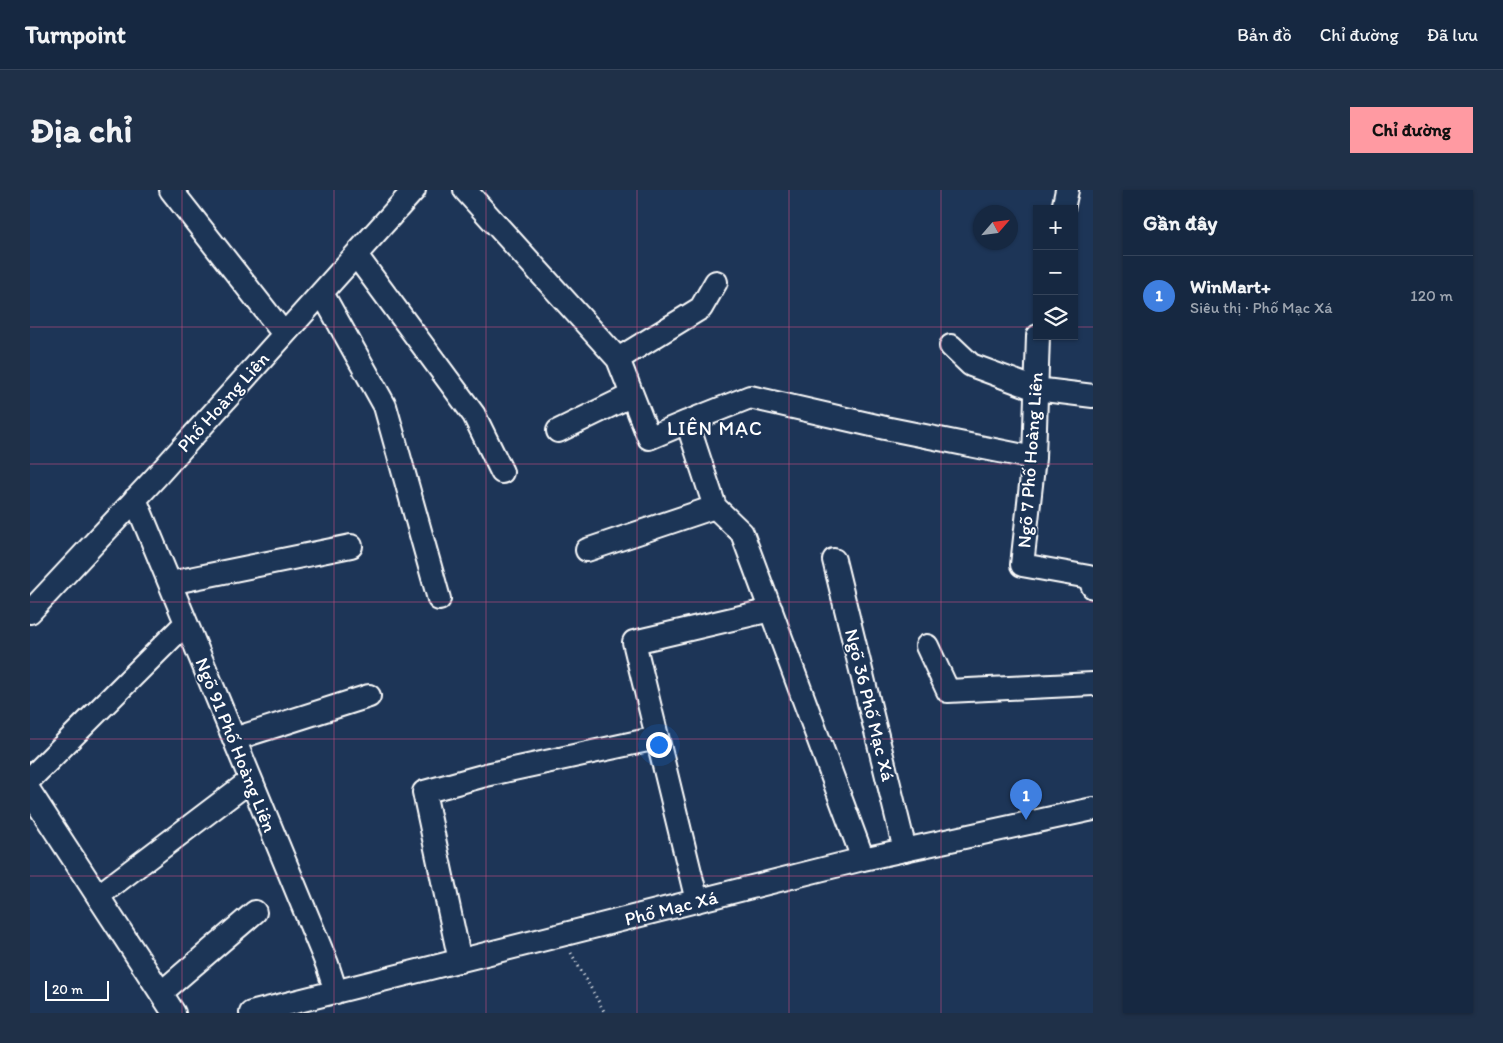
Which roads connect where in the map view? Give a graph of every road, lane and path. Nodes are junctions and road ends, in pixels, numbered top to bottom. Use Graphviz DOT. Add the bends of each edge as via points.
graph roads {
  1 [pos="171,190"];
  2 [pos="414,190"];
  3 [pos="465,190"];
  4 [pos="1067,190"];
  5 [pos="1064,205"];
  6 [pos="356,255"];
  7 [pos="716,282"];
  8 [pos="322,293"];
  9 [pos="284,334"];
  10 [pos="1038,340"];
  11 [pos="950,346"];
  12 [pos="618,359"];
  13 [pos="1036,390"];
  14 [pos="632,395"];
  15 [pos="1093,396"];
  16 [pos="687,422"];
  17 [pos="558,431"];
  18 [pos="1034,458"];
  19 [pos="502,472"];
  20 [pos="135,499"];
  21 [pos="715,507"];
  22 [pos="351,546"];
  23 [pos="587,550"];
  24 [pos="834,560"];
  25 [pos="170,583"];
  26 [pos="1093,587"];
  27 [pos="439,599"];
  28 [pos="771,610"];
  29 [pos="30,612"];
  30 [pos="186,623"];
  31 [pos="927,646"];
  32 [pos="1093,684"];
  33 [pos="368,696"];
  34 [pos="656,738"];
  35 [pos="234,739"];
  36 [pos="30,779"];
  37 [pos="251,780"];
  38 [pos="30,792"];
  39 [pos="1093,809"];
  40 [pos="905,850"];
  41 [pos="863,859"];
  42 [pos="98,896"];
  43 [pos="697,901"];
  44 [pos="255,912"];
  45 [pos="561,935"];
  46 [pos="460,961"];
  47 [pos="336,992"];
  48 [pos="161,993"];
  49 [pos="174,1013"];
  50 [pos="252,1013"];
  51 [pos="605,1013"];
  1 -- 9 [label="street"];
  2 -- 6 [label="street, Phố Hoàng Liên"];
  3 -- 12 [label="street"];
  4 -- 5 [label="street"];
  6 -- 8 [label="street, Phố Hoàng Liên"];
  6 -- 19 [label="street" via="474,415"];
  7 -- 12 [label="street" via="701,308"];
  8 -- 9 [label="street, Phố Hoàng Liên"];
  8 -- 27 [label="street" via="385,406"];
  9 -- 20 [label="street, Phố Hoàng Liên"];
  10 -- 13 [label="street, Ngõ 7 Phố Hoàng Liên"];
  11 -- 13 [label="street" via="971,365"];
  12 -- 14 [label="street"];
  13 -- 15 [label="street"];
  13 -- 18 [label="street, Ngõ 7 Phố Hoàng Liên"];
  14 -- 16 [label="street" via="649,438"];
  14 -- 17 [label="street"];
  16 -- 18 [label="street" via="750,397"];
  16 -- 21 [label="street"];
  18 -- 26 [label="street, Ngõ 7 Phố Hoàng Liên" via="1022,564 1090,577"];
  20 -- 25 [label="street, Ngõ 91 Phố Hoàng Liên"];
  20 -- 29 [label="street, Phố Hoàng Liên"];
  21 -- 23 [label="street"];
  21 -- 28 [label="street" via="742,533"];
  22 -- 25 [label="street"];
  24 -- 40 [label="street, Ngõ 36 Phố Mạc Xá"];
  25 -- 30 [label="street, Ngõ 91 Phố Hoàng Liên"];
  28 -- 34 [label="street" via="634,642"];
  28 -- 41 [label="street"];
  30 -- 35 [label="street, Ngõ 91 Phố Hoàng Liên"];
  30 -- 36 [label="street"];
  31 -- 32 [label="street" via="948,691"];
  33 -- 35 [label="street"];
  34 -- 43 [label="street"];
  34 -- 46 [label="street" via="486,775 424,792"];
  35 -- 37 [label="street, Ngõ 91 Phố Hoàng Liên"];
  37 -- 42 [label="street"];
  37 -- 47 [label="street, Ngõ 91 Phố Hoàng Liên"];
  38 -- 42 [label="street"];
  39 -- 40 [label="street, Phố Mạc Xá"];
  40 -- 41 [label="street, Phố Mạc Xá"];
  41 -- 43 [label="street, Phố Mạc Xá"];
  42 -- 48 [label="street"];
  43 -- 45 [label="street, Phố Mạc Xá"];
  44 -- 48 [label="street"];
  45 -- 46 [label="street, Phố Mạc Xá"];
  45 -- 51 [label="path"];
  46 -- 47 [label="street, Phố Mạc Xá"];
  47 -- 50 [label="street, Phố Mạc Xá"];
  48 -- 49 [label="street"];
}
